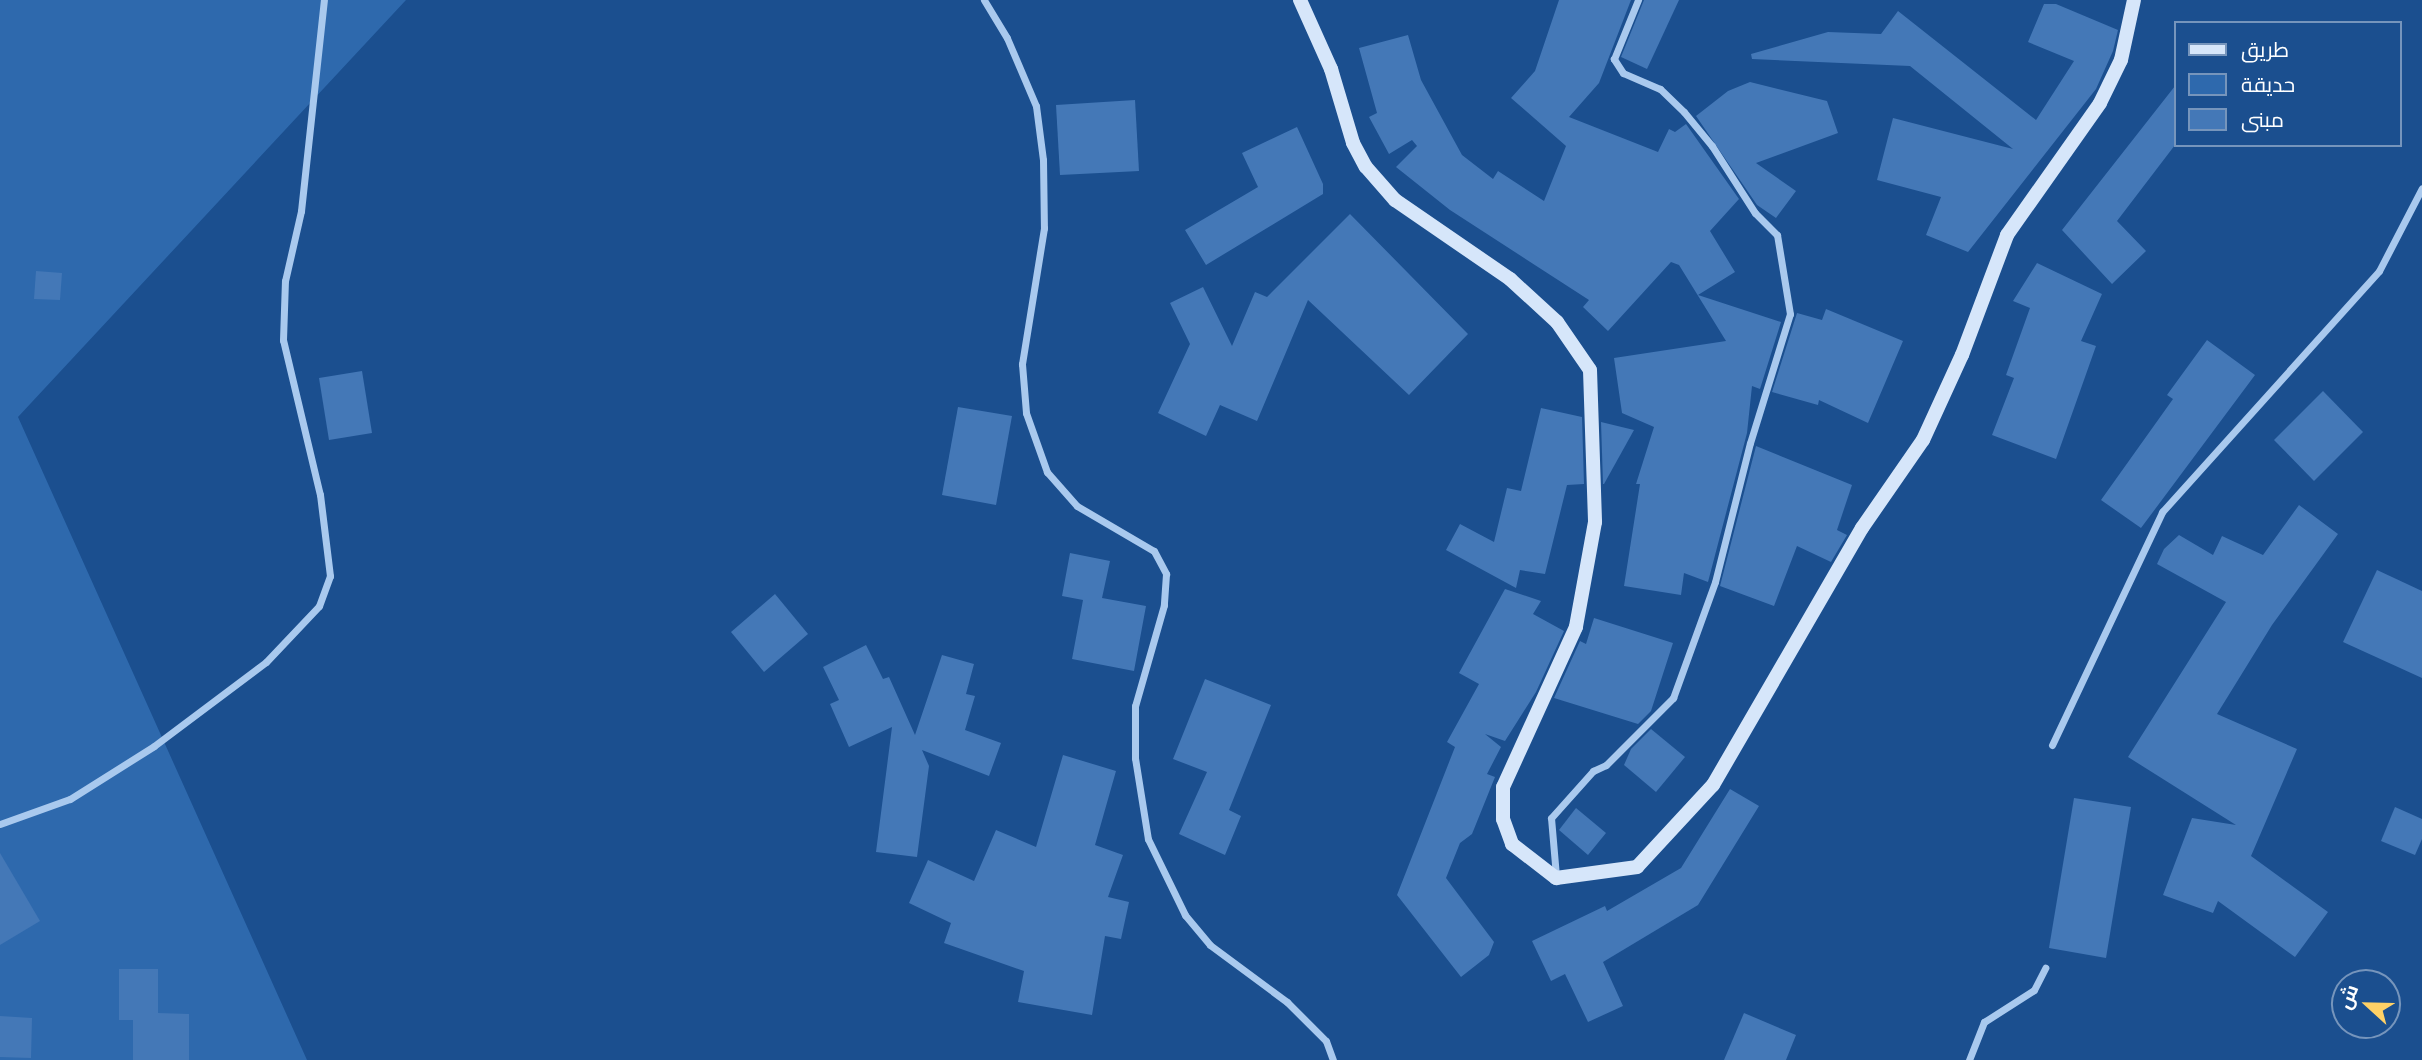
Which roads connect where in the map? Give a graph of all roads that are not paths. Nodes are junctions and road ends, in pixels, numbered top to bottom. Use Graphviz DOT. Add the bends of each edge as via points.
graph roads {
  1 [pos="324,0"];
  2 [pos="984,0"];
  3 [pos="1300,0"];
  4 [pos="1637,0"];
  5 [pos="2134,0"];
  6 [pos="2422,188"];
  7 [pos="2052,745"];
  8 [pos="0,824"];
  9 [pos="1556,878"];
  10 [pos="2045,968"];
  11 [pos="1333,1060"];
  12 [pos="1969,1060"];
  1 -- 8 [label="street" via="301,211 285,281 284,341 320,495 330,576 319,606 266,662 154,746 70,799"];
  2 -- 11 [label="street" via="1007,38 1036,106 1044,160 1044,228 1022,364 1026,413 1047,472 1077,506 1154,551 1166,574 1164,605 1135,706 1135,758 1148,839 1185,915 1202,935 1287,1002 1326,1041"];
  3 -- 9 [label="main road" via="1331,69 1353,143 1367,167 1395,200 1510,279 1557,322 1590,370 1595,522 1576,627 1503,788 1503,819 1512,844"];
  4 -- 9 [label="street" via="1614,59 1623,73 1660,89 1684,112 1755,213 1777,235 1790,314 1750,443 1715,582 1673,698 1606,765 1593,771 1550,818"];
  5 -- 9 [label="main road" via="2121,60 2100,103 2007,235 1962,355 1923,440 1862,528 1713,785 1637,867"];
  6 -- 7 [label="street" via="2379,271 2162,512"];
  10 -- 12 [label="street" via="2034,990 1984,1022"];
}
